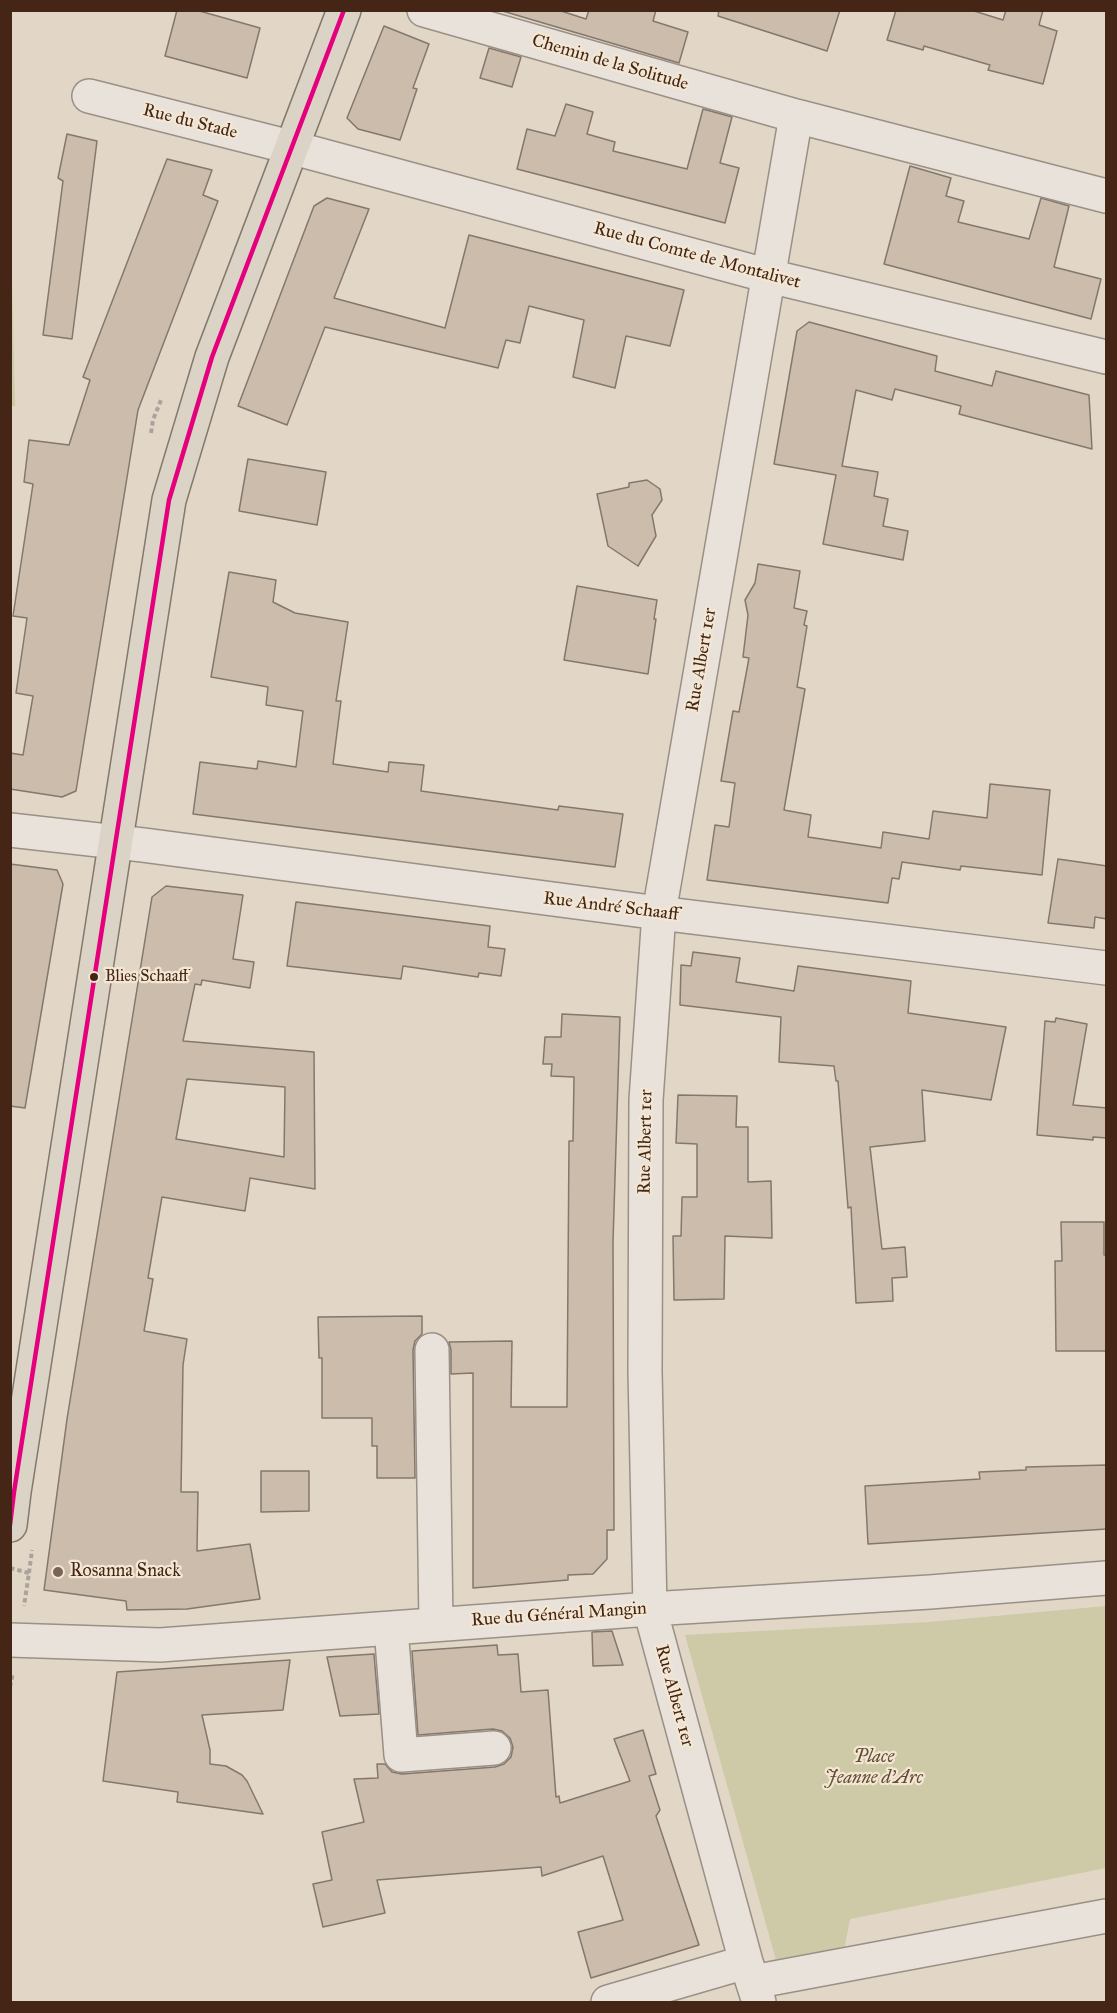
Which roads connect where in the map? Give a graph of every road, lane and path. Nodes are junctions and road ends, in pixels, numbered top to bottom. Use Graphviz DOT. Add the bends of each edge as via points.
graph roads {
  1 [pos="344,10"];
  2 [pos="424,10"];
  3 [pos="89,96"];
  4 [pos="796,116"];
  5 [pos="291,147"];
  6 [pos="1107,196"];
  7 [pos="769,276"];
  8 [pos="1107,357"];
  9 [pos="10,830"];
  10 [pos="116,843"];
  11 [pos="659,914"];
  12 [pos="1107,968"];
  13 [pos="432,1350"];
  14 [pos="10,1525"];
  15 [pos="33,1550"];
  16 [pos="29,1573"];
  17 [pos="1107,1578"];
  18 [pos="650,1609"];
  19 [pos="436,1624"];
  20 [pos="391,1628"];
  21 [pos="10,1640"];
  22 [pos="494,1748"];
  23 [pos="1107,1916"];
  24 [pos="753,1982"];
  25 [pos="608,2002"];
  1 -- 5 [label="main road"];
  2 -- 4 [label="street, Chemin de la Solitude"];
  3 -- 5 [label="street, Rue du Stade"];
  4 -- 6 [label="street, Chemin de la Solitude"];
  4 -- 7 [label="street"];
  5 -- 7 [label="street, Rue du Comte de Montalivet"];
  5 -- 10 [label="main road" via="212,357 169,500"];
  7 -- 8 [label="street, Rue du Comte de Montalivet"];
  7 -- 11 [label="street, Rue Albert 1er"];
  9 -- 10 [label="street, Rue André Schaaff"];
  10 -- 11 [label="street, Rue André Schaaff"];
  10 -- 14 [label="main road"];
  11 -- 12 [label="street, Rue André Schaaff"];
  11 -- 18 [label="street, Rue Albert 1er" via="646,1100 645,1371"];
  13 -- 19 [label="street"];
  15 -- 16 [label="path"];
  17 -- 18 [label="street, Rue du Général Mangin"];
  18 -- 19 [label="street, Rue du Général Mangin"];
  18 -- 24 [label="street, Rue Albert 1er"];
  19 -- 20 [label="street, Rue du Général Mangin"];
  20 -- 21 [label="street, Rue du Général Mangin" via="160,1645"];
  20 -- 22 [label="street" via="401,1755"];
  23 -- 24 [label="street"];
  24 -- 25 [label="street"];
}
